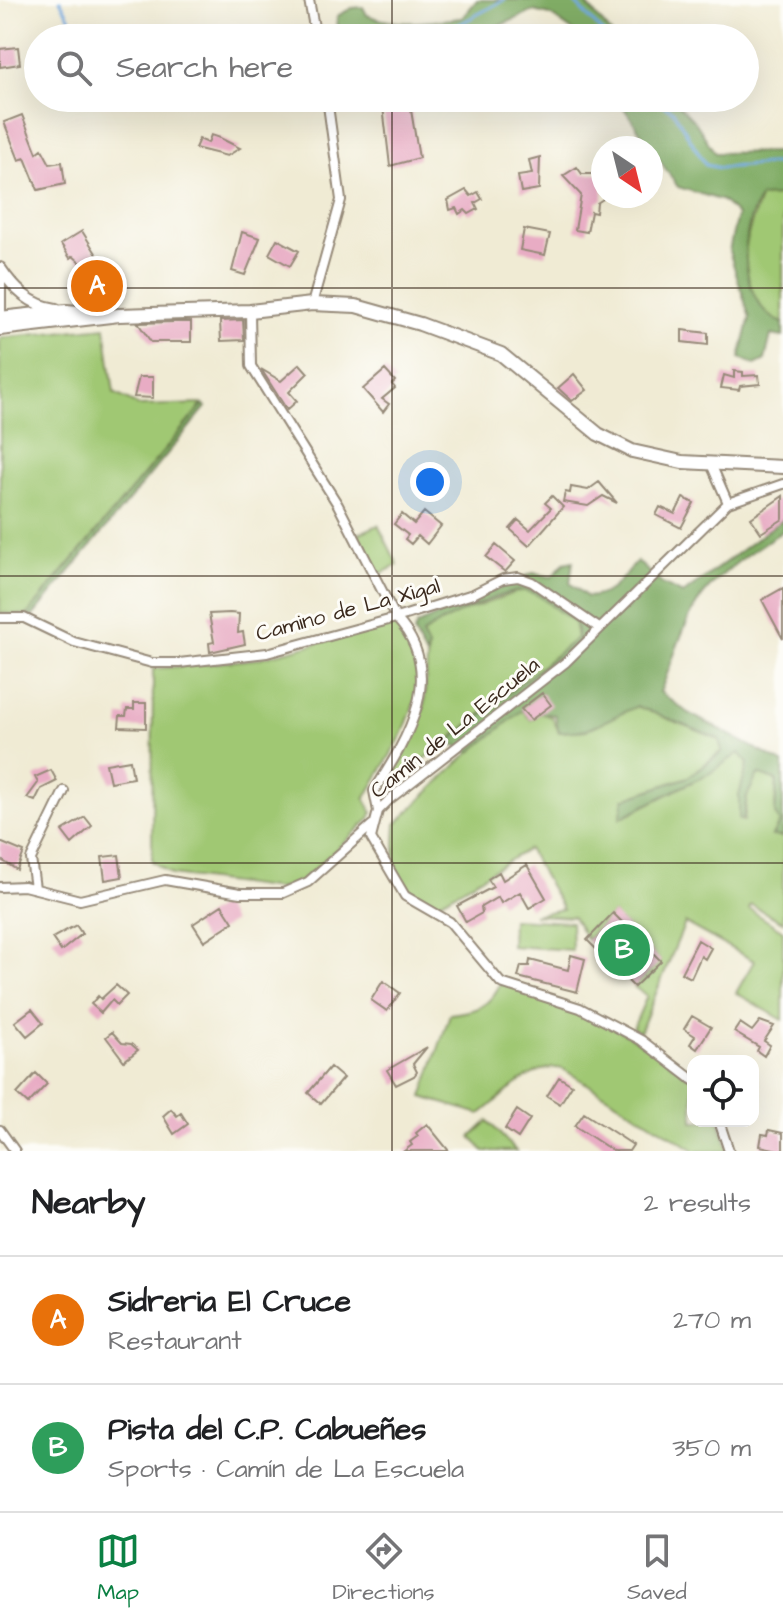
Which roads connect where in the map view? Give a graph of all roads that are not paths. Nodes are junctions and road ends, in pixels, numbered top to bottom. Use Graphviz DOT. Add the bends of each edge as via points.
graph roads {
  1 [pos="309,0"];
  2 [pos="313,24"];
  3 [pos="329,112"];
  4 [pos="0,268"];
  5 [pos="0,279"];
  6 [pos="312,304"];
  7 [pos="250,311"];
  8 [pos="0,316"];
  9 [pos="65,316"];
  10 [pos="0,329"];
  11 [pos="711,464"];
  12 [pos="783,467"];
  13 [pos="783,484"];
  14 [pos="728,503"];
  15 [pos="0,618"];
  16 [pos="396,618"];
  17 [pos="599,628"];
  18 [pos="64,791"];
  19 [pos="378,811"];
  20 [pos="372,824"];
  21 [pos="0,887"];
  22 [pos="35,888"];
  23 [pos="687,1075"];
  24 [pos="721,1127"];
  25 [pos="0,1130"];
  26 [pos="15,1151"];
  27 [pos="729,1151"];
  1 -- 2 [label="street"];
  3 -- 6 [label="street" via="339,214"];
  4 -- 9 [label="street" via="25,297"];
  5 -- 8 [label="street"];
  6 -- 7 [label="highway"];
  6 -- 11 [label="highway" via="356,306 481,345 519,366 607,439 632,451"];
  7 -- 9 [label="highway"];
  7 -- 16 [label="street" via="251,366 338,505"];
  8 -- 9 [label="highway"];
  9 -- 10 [label="highway"];
  11 -- 12 [label="highway"];
  11 -- 14 [label="street"];
  13 -- 14 [label="street, Camín de La Escuela"];
  14 -- 17 [label="street, Camín de La Escuela"];
  15 -- 16 [label="street, Camino de La Xigal" via="24,618 74,642 152,663 267,653"];
  16 -- 17 [label="street, Camino de La Xigal" via="518,577"];
  16 -- 19 [label="street" via="418,655 424,684 403,743 374,791"];
  17 -- 19 [label="street, Camín de La Escuela" via="566,662"];
  18 -- 22 [label="street" via="31,859"];
  19 -- 20 [label="street, Camín de La Escuela"];
  20 -- 22 [label="street" via="308,882 283,893 240,893 165,880 80,900"];
  20 -- 23 [label="street, Camín de La Escuela" via="371,838 396,885 450,922 501,983 580,1008 641,1040"];
  21 -- 22 [label="street"];
  24 -- 27 [label="street"];
  25 -- 26 [label="street"];
}
